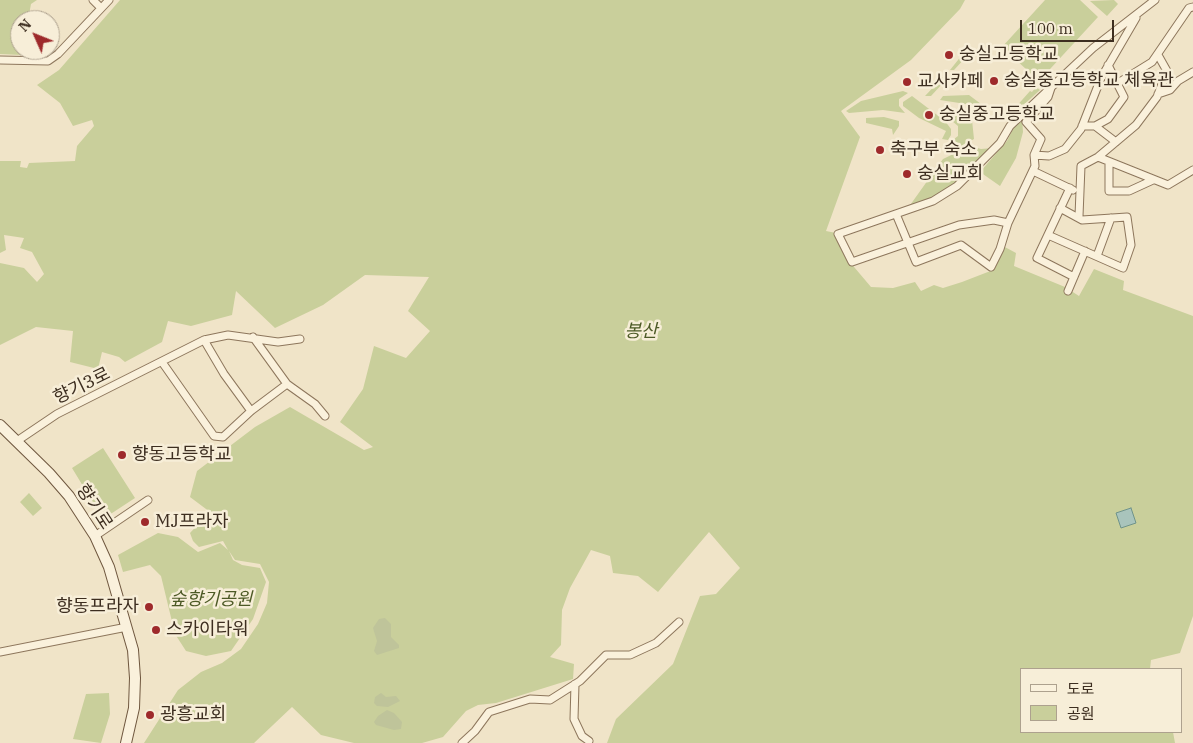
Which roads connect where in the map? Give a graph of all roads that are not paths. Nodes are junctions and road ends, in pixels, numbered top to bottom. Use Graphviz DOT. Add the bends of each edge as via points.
graph roads {
  1 [pos="93,0"];
  2 [pos="109,0"];
  3 [pos="1155,0"];
  4 [pos="1193,7"];
  5 [pos="102,8"];
  6 [pos="1139,13"];
  7 [pos="1158,55"];
  8 [pos="0,60"];
  9 [pos="1108,65"];
  10 [pos="1193,72"];
  11 [pos="1118,83"];
  12 [pos="1052,88"];
  13 [pos="1158,94"];
  14 [pos="1082,126"];
  15 [pos="1095,126"];
  16 [pos="1116,142"];
  17 [pos="1034,156"];
  18 [pos="1098,157"];
  19 [pos="1109,162"];
  20 [pos="1193,170"];
  21 [pos="1033,171"];
  22 [pos="1153,180"];
  23 [pos="1070,188"];
  24 [pos="1081,193"];
  25 [pos="1060,208"];
  26 [pos="896,214"];
  27 [pos="1079,216"];
  28 [pos="1111,218"];
  29 [pos="1008,223"];
  30 [pos="1048,235"];
  31 [pos="908,244"];
  32 [pos="1085,251"];
  33 [pos="1097,256"];
  34 [pos="1074,276"];
  35 [pos="1068,291"];
  36 [pos="253,337"];
  37 [pos="300,339"];
  38 [pos="204,340"];
  39 [pos="162,362"];
  40 [pos="287,384"];
  41 [pos="251,411"];
  42 [pos="325,416"];
  43 [pos="0,425"];
  44 [pos="17,441"];
  45 [pos="148,500"];
  46 [pos="95,536"];
  47 [pos="679,622"];
  48 [pos="127,627"];
  49 [pos="0,652"];
  50 [pos="575,684"];
  51 [pos="589,741"];
  52 [pos="126,743"];
  53 [pos="462,743"];
  1 -- 5 [label="street"];
  2 -- 5 [label="street"];
  3 -- 6 [label="street"];
  4 -- 7 [label="street" via="1189,8"];
  5 -- 8 [label="street" via="48,61"];
  6 -- 9 [label="street"];
  6 -- 12 [label="street" via="1093,48"];
  7 -- 11 [label="street" via="1140,72"];
  7 -- 13 [label="street" via="1167,71"];
  9 -- 11 [label="street"];
  9 -- 14 [label="street"];
  10 -- 13 [label="street" via="1170,90"];
  11 -- 15 [label="street" via="1124,97 1122,102 1108,119"];
  12 -- 17 [label="street" via="1026,122 1041,139"];
  12 -- 26 [label="street" via="1010,126 1000,143 957,186 933,201"];
  13 -- 16 [label="street" via="1136,124"];
  14 -- 15 [label="street"];
  14 -- 17 [label="street" via="1064,149 1048,156"];
  15 -- 16 [label="street"];
  16 -- 18 [label="street"];
  17 -- 21 [label="street"];
  18 -- 19 [label="street"];
  18 -- 24 [label="street" via="1081,166"];
  19 -- 22 [label="street"];
  19 -- 22 [label="street" via="1109,192 1129,191"];
  20 -- 22 [label="street" via="1168,185"];
  21 -- 23 [label="street"];
  21 -- 29 [label="street"];
  23 -- 24 [label="street"];
  23 -- 25 [label="street"];
  24 -- 27 [label="street"];
  25 -- 27 [label="street"];
  25 -- 30 [label="street"];
  26 -- 31 [label="street"];
  26 -- 31 [label="street" via="838,234 852,262"];
  27 -- 28 [label="street" via="1082,220"];
  28 -- 33 [label="street"];
  28 -- 33 [label="street" via="1127,217 1131,245 1123,268"];
  29 -- 31 [label="street" via="994,220 966,223"];
  29 -- 31 [label="street" via="991,267 961,245 916,262"];
  30 -- 32 [label="street"];
  30 -- 34 [label="street" via="1037,258"];
  32 -- 33 [label="street"];
  32 -- 34 [label="street"];
  34 -- 35 [label="street"];
  36 -- 37 [label="street, 향기3로" via="278,342"];
  36 -- 38 [label="street, 향기3로" via="228,335"];
  36 -- 40 [label="street"];
  38 -- 39 [label="street, 향기3로"];
  38 -- 41 [label="street"];
  39 -- 41 [label="street" via="214,436 223,437"];
  39 -- 44 [label="street, 향기3로" via="57,414"];
  40 -- 41 [label="street"];
  40 -- 42 [label="street" via="315,404"];
  43 -- 44 [label="main road, 향기로"];
  44 -- 46 [label="main road, 향기로" via="69,496"];
  45 -- 46 [label="street"];
  46 -- 48 [label="main road, 향기로" via="109,566"];
  47 -- 50 [label="street" via="656,643 630,655 606,655"];
  48 -- 49 [label="street"];
  48 -- 52 [label="main road, 향기로" via="136,678 134,708"];
  50 -- 51 [label="street" via="574,720 582,736"];
  50 -- 53 [label="street" via="550,700 530,699 490,712"];
}
